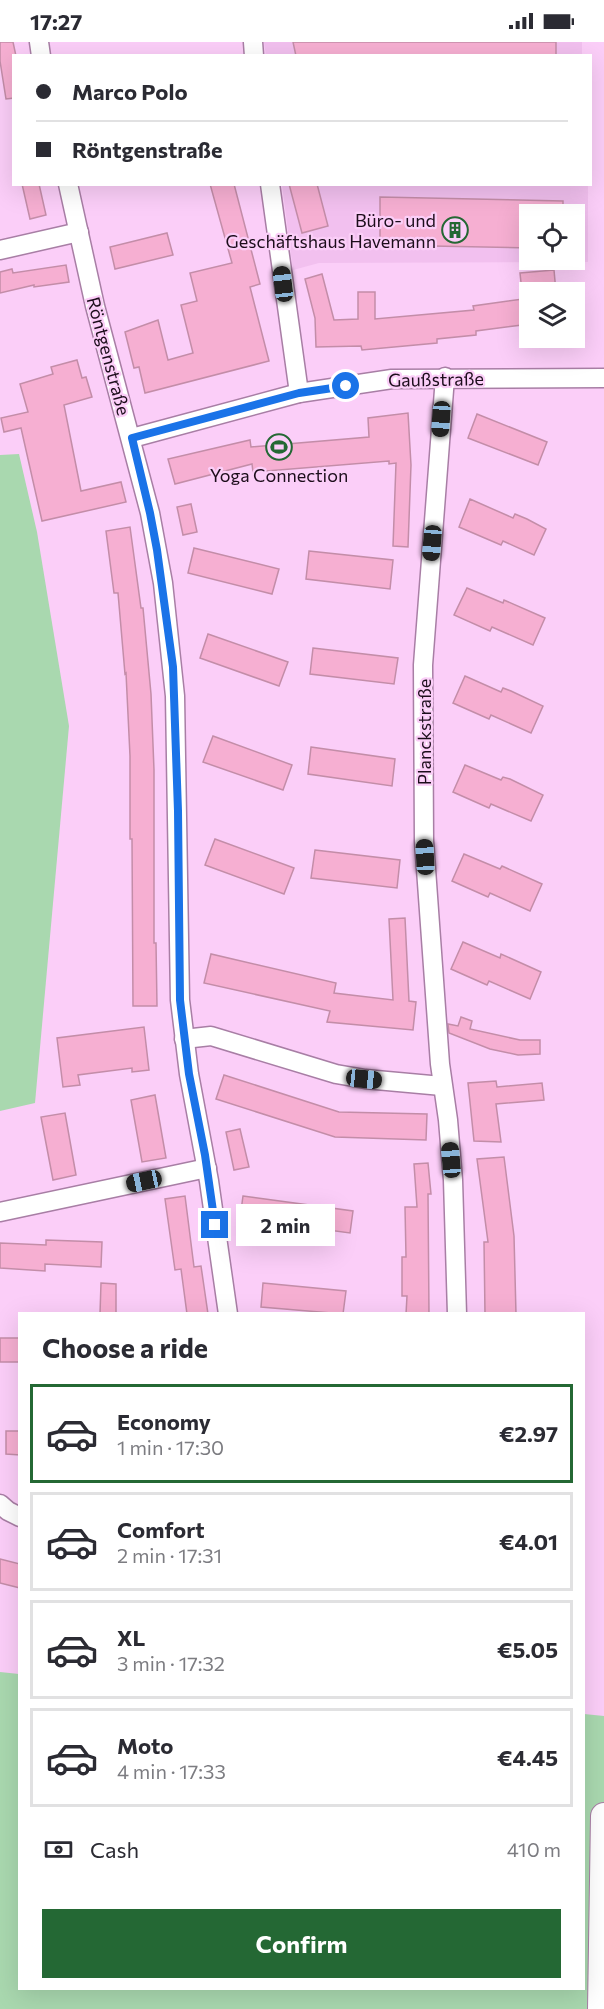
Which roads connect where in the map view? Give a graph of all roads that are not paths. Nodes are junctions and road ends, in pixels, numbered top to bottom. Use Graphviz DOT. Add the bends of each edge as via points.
graph roads {
  1 [pos="68,186"];
  2 [pos="270,186"];
  3 [pos="79,232"];
  4 [pos="0,250"];
  5 [pos="445,378"];
  6 [pos="604,378"];
  7 [pos="299,393"];
  8 [pos="132,438"];
  9 [pos="184,1039"];
  10 [pos="442,1086"];
  11 [pos="207,1168"];
  12 [pos="0,1212"];
  13 [pos="228,1312"];
  14 [pos="457,1312"];
  15 [pos="0,1504"];
  16 [pos="18,1516"];
  17 [pos="604,1816"];
  18 [pos="601,2009"];
  1 -- 3 [label="street, Röntgenstraße"];
  2 -- 7 [label="street"];
  3 -- 4 [label="street"];
  3 -- 8 [label="street, Röntgenstraße"];
  5 -- 6 [label="street, Gaußstraße"];
  5 -- 7 [label="street, Gaußstraße" via="392,379"];
  5 -- 10 [label="street, Planckstraße" via="423,665 424,849"];
  7 -- 8 [label="street, Gaußstraße"];
  8 -- 9 [label="street, Röntgenstraße" via="157,550 173,667"];
  9 -- 10 [label="street" via="211,1036 336,1074"];
  9 -- 11 [label="street, Röntgenstraße"];
  10 -- 14 [label="street, Planckstraße" via="453,1180"];
  11 -- 12 [label="street"];
  11 -- 13 [label="street, Röntgenstraße"];
  15 -- 16 [label="street"];
  17 -- 18 [label="main road"];
}
